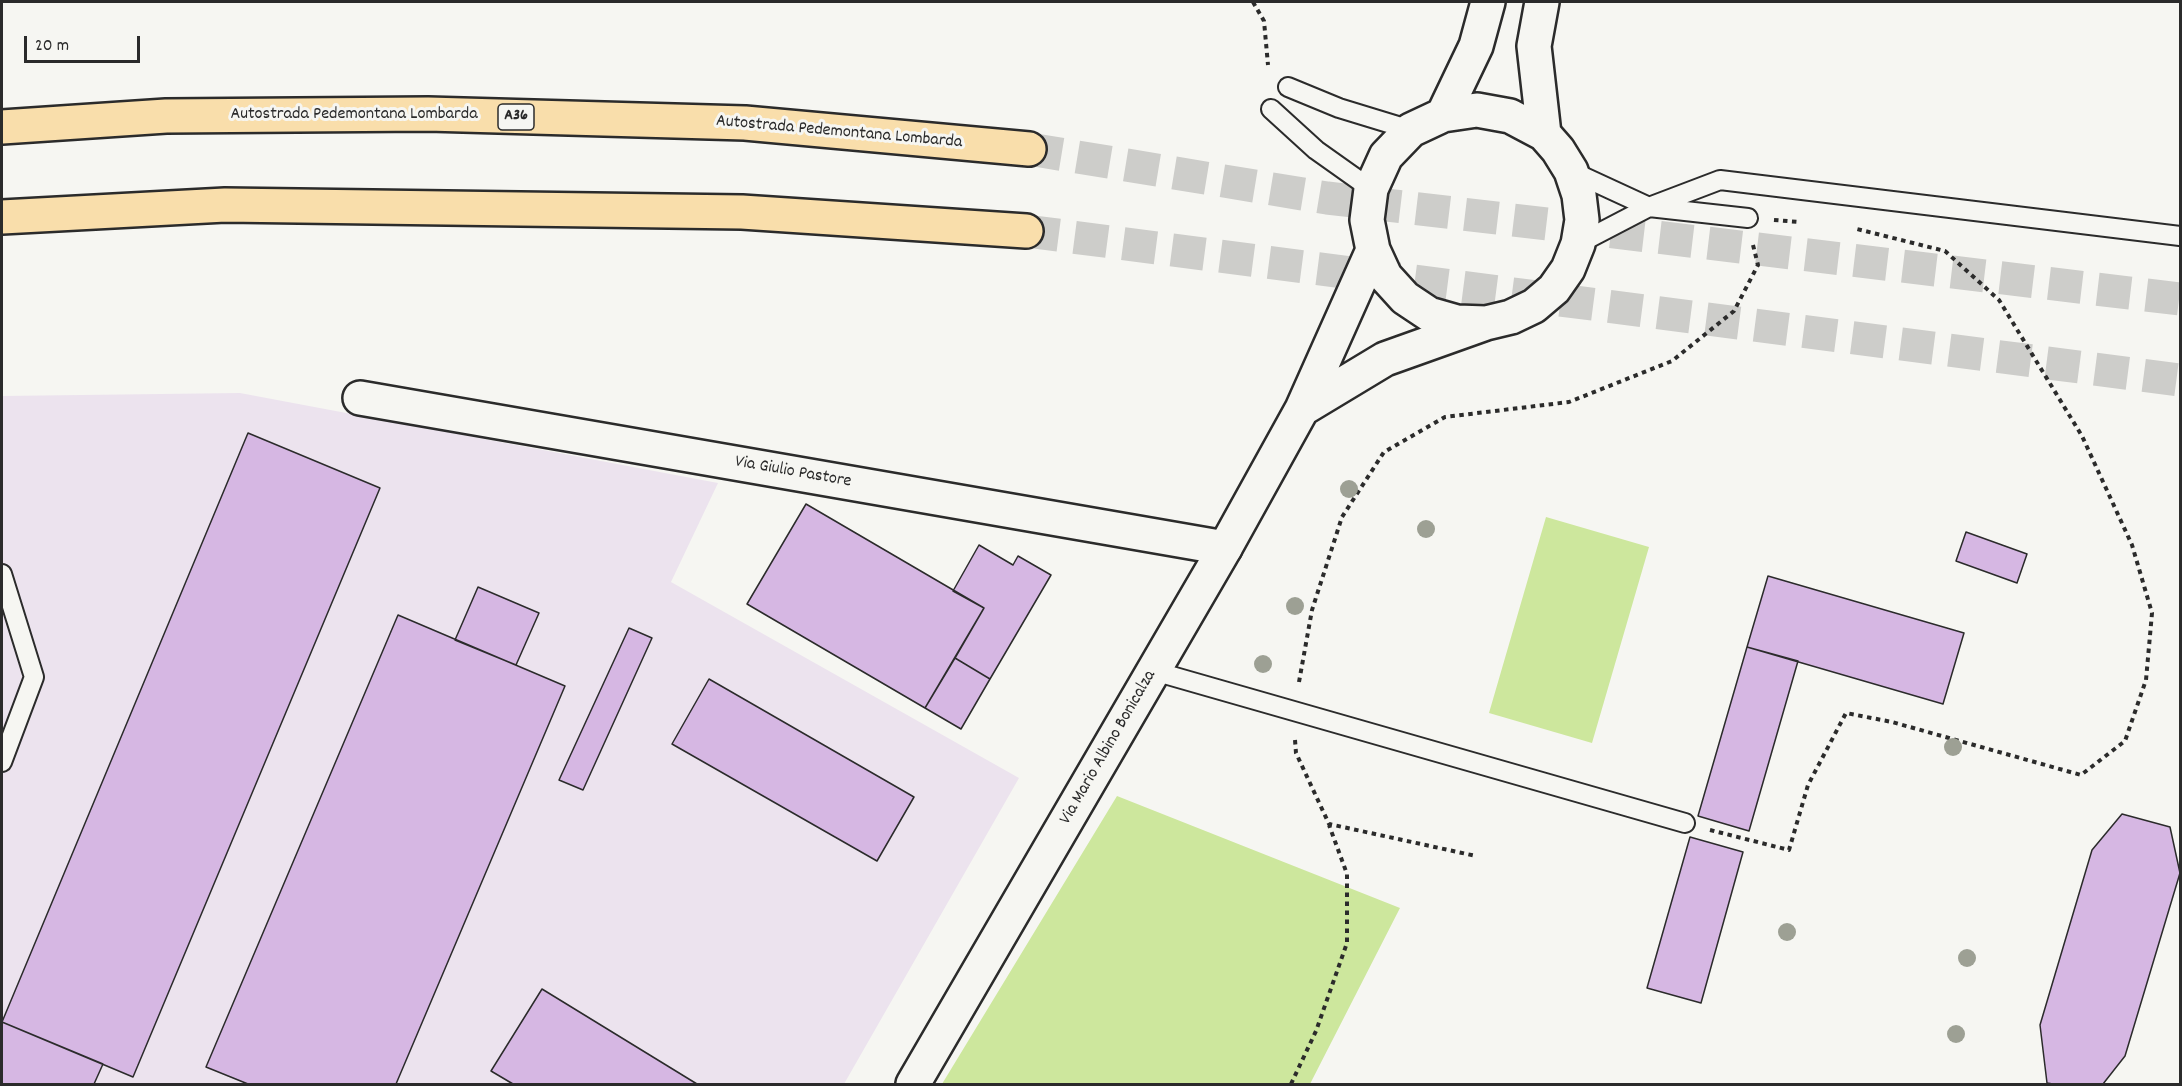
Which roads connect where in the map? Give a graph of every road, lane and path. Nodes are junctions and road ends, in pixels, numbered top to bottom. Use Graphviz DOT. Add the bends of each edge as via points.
graph roads {
  1 [pos="1253,2"];
  2 [pos="1488,2"];
  3 [pos="1542,2"];
  4 [pos="1268,67"];
  5 [pos="1288,87"];
  6 [pos="1271,109"];
  7 [pos="1443,115"];
  8 [pos="2,126"];
  9 [pos="1411,130"];
  10 [pos="1544,134"];
  11 [pos="1029,149"];
  12 [pos="1571,171"];
  13 [pos="1371,189"];
  14 [pos="1649,207"];
  15 [pos="2,217"];
  16 [pos="1748,218"];
  17 [pos="1806,222"];
  18 [pos="1853,228"];
  19 [pos="1026,231"];
  20 [pos="2181,236"];
  21 [pos="1578,244"];
  22 [pos="1373,250"];
  23 [pos="1486,323"];
  24 [pos="360,398"];
  25 [pos="1302,409"];
  26 [pos="1225,548"];
  27 [pos="2,574"];
  28 [pos="1154,671"];
  29 [pos="1294,711"];
  30 [pos="2,762"];
  31 [pos="1685,823"];
  32 [pos="1329,824"];
  33 [pos="1476,856"];
  34 [pos="913,1084"];
  35 [pos="1291,1084"];
  1 -- 4 [label="path" via="1264,21"];
  2 -- 7 [label="main road" via="1476,46"];
  3 -- 10 [label="main road" via="1534,46"];
  5 -- 9 [label="lane"];
  6 -- 13 [label="lane" via="1316,150"];
  7 -- 9 [label="main road, Via Mario Albino Bonicalza"];
  7 -- 10 [label="main road, Via Mario Albino Bonicalza" via="1477,110 1510,116"];
  8 -- 11 [label="highway, Autostrada Pedemontana Lombarda / A36" via="166,116 428,114 745,123"];
  9 -- 13 [label="main road, Via Mario Albino Bonicalza" via="1386,156"];
  10 -- 12 [label="main road, Via Mario Albino Bonicalza"];
  12 -- 14 [label="lane"];
  12 -- 21 [label="main road, Via Mario Albino Bonicalza" via="1581,212"];
  13 -- 22 [label="main road, Via Mario Albino Bonicalza" via="1367,220"];
  14 -- 16 [label="lane"];
  14 -- 20 [label="lane" via="1720,180"];
  14 -- 21 [label="lane"];
  15 -- 19 [label="highway" via="225,205 742,212"];
  16 -- 17 [label="path"];
  16 -- 29 [label="path" via="1758,266 1734,311 1672,361 1569,402 1445,417 1384,452 1342,517 1312,610"];
  18 -- 31 [label="path" via="1945,251 1999,300 2082,436 2132,545 2152,613 2146,680 2125,741 2081,775 1892,722 1846,713 1808,784 1789,850"];
  21 -- 23 [label="main road, Via Mario Albino Bonicalza" via="1559,282 1534,306"];
  22 -- 23 [label="main road, Via Mario Albino Bonicalza" via="1385,276 1404,298 1429,314 1457,322"];
  22 -- 25 [label="main road, Via Mario Albino Bonicalza"];
  23 -- 25 [label="main road, Via Mario Albino Bonicalza" via="1384,359"];
  24 -- 26 [label="main road, Via Giulio Pastore"];
  25 -- 26 [label="main road, Via Mario Albino Bonicalza"];
  26 -- 28 [label="main road, Via Mario Albino Bonicalza"];
  27 -- 30 [label="lane" via="34,677"];
  28 -- 29 [label="lane"];
  28 -- 34 [label="main road, Via Mario Albino Bonicalza"];
  29 -- 31 [label="lane"];
  29 -- 32 [label="path" via="1296,753"];
  32 -- 33 [label="path"];
  32 -- 35 [label="path" via="1347,874 1347,943 1316,1031"];
}
